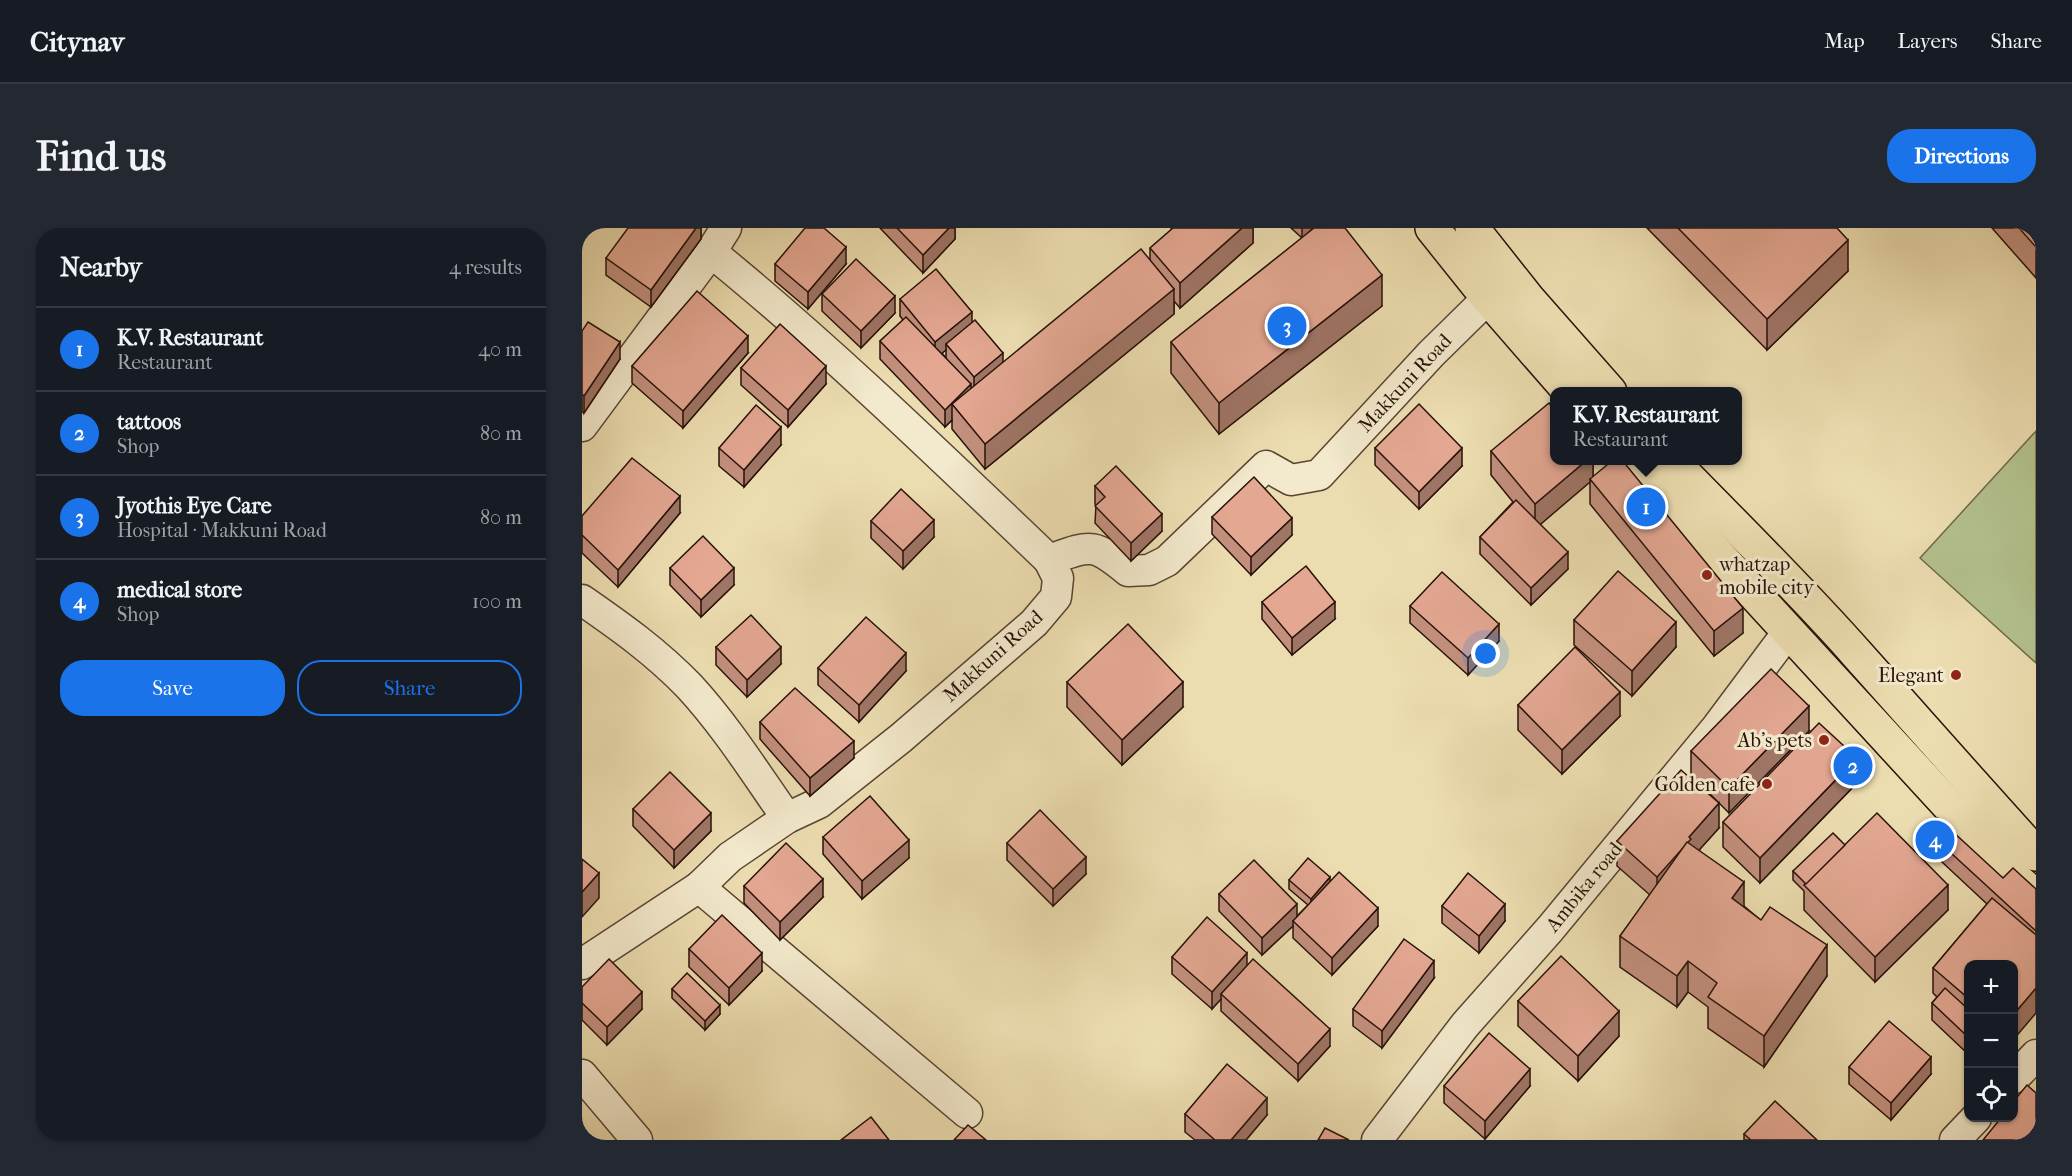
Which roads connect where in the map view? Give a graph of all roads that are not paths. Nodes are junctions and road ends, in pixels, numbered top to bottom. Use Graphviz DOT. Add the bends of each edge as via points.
graph roads {
  1 [pos="1432,228"];
  2 [pos="1472,228"];
  3 [pos="718,240"];
  4 [pos="1488,298"];
  5 [pos="1566,387"];
  6 [pos="1606,387"];
  7 [pos="582,426"];
  8 [pos="1636,465"];
  9 [pos="1676,465"];
  10 [pos="1049,560"];
  11 [pos="582,600"];
  12 [pos="1788,632"];
  13 [pos="787,818"];
  14 [pos="2036,854"];
  15 [pos="699,887"];
  16 [pos="2036,897"];
  17 [pos="582,964"];
  18 [pos="2036,1055"];
  19 [pos="2018,1073"];
  20 [pos="582,1075"];
  21 [pos="967,1113"];
  22 [pos="1972,1122"];
  23 [pos="637,1140"];
  24 [pos="1377,1140"];
  25 [pos="1955,1140"];
  1 -- 4 [label="highway"];
  2 -- 6 [label="highway"];
  3 -- 7 [label="street"];
  3 -- 10 [label="street" via="750,283 883,402"];
  4 -- 5 [label="highway"];
  4 -- 10 [label="street, Makkuni Road" via="1319,475 1291,480 1266,466 1167,561 1149,570 1128,571 1106,553 1085,547"];
  8 -- 12 [label="highway"];
  9 -- 14 [label="highway" via="1857,653"];
  10 -- 13 [label="street, Makkuni Road" via="1058,578 1056,597 1034,623 819,803"];
  11 -- 13 [label="street" via="637,638 689,687 731,738"];
  12 -- 16 [label="highway"];
  12 -- 24 [label="street, Ambika road" via="1717,727 1465,1025"];
  13 -- 15 [label="street, Makkuni Road" via="730,857"];
  15 -- 17 [label="street, Makkuni Road"];
  15 -- 21 [label="street"];
  18 -- 19 [label="street"];
  20 -- 23 [label="street"];
  22 -- 25 [label="street"];
}
